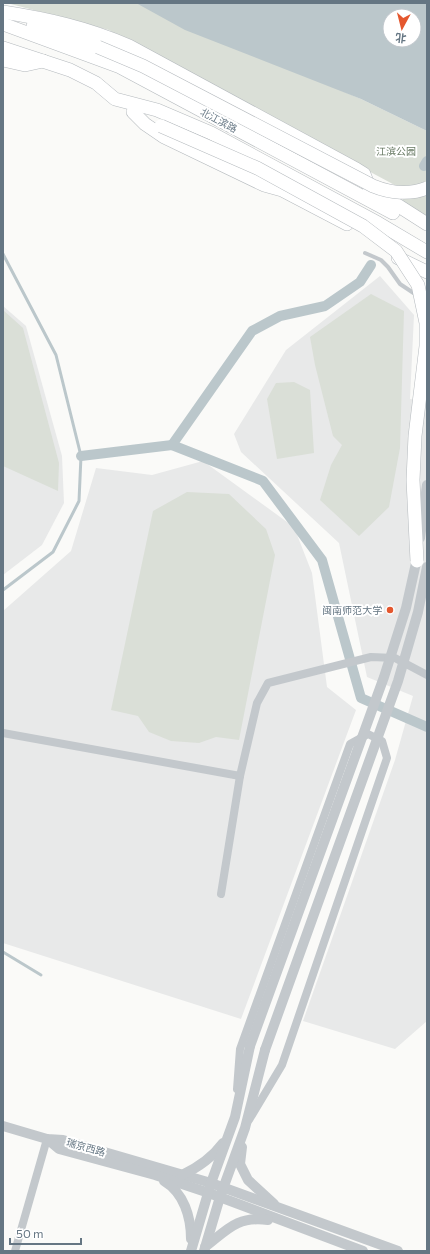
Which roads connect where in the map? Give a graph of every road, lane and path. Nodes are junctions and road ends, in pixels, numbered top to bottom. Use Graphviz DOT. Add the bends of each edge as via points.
graph roads {
  1 [pos="3,12"];
  2 [pos="3,20"];
  3 [pos="3,24"];
  4 [pos="3,48"];
  5 [pos="3,60"];
  6 [pos="43,61"];
  7 [pos="115,99"];
  8 [pos="133,112"];
  9 [pos="427,188"];
  10 [pos="427,224"];
  11 [pos="427,234"];
  12 [pos="427,252"];
  13 [pos="365,253"];
  14 [pos="427,272"];
  15 [pos="427,301"];
  16 [pos="427,485"];
  17 [pos="422,564"];
  18 [pos="426,672"];
  19 [pos="3,733"];
  20 [pos="240,776"];
  21 [pos="221,894"];
  22 [pos="235,1117"];
  23 [pos="3,1126"];
  24 [pos="244,1131"];
  25 [pos="230,1133"];
  26 [pos="47,1139"];
  27 [pos="182,1175"];
  28 [pos="155,1176"];
  29 [pos="210,1188"];
  30 [pos="224,1188"];
  31 [pos="220,1197"];
  32 [pos="277,1207"];
  33 [pos="282,1221"];
  34 [pos="205,1249"];
  35 [pos="191,1250"];
  36 [pos="15,1251"];
  37 [pos="363,1251"];
  38 [pos="398,1251"];
  1 -- 10 [label="main road" via="55,21 100,34 129,46 356,169 364,174 369,188"];
  2 -- 9 [label="main road, bridge" via="39,27 143,66 373,186 389,192 420,191"];
  3 -- 11 [label="main road, 北江滨路" via="120,67 389,210"];
  4 -- 6 [label="main road, 北江滨路"];
  5 -- 6 [label="main road" via="25,65"];
  6 -- 7 [label="main road, 北江滨路" via="70,70 96,83"];
  7 -- 8 [label="main road, 北江滨路"];
  7 -- 12 [label="main road, 北江滨路" via="157,110 211,133"];
  8 -- 14 [label="main road" via="164,137 264,185 282,190 365,234 390,253"];
  8 -- 17 [label="main road, 北江滨路, bridge" via="256,168 363,226 396,251 418,285 426,323 426,346 415,436 413,480"];
  13 -- 15 [label="lane" via="381,260 400,284"];
  16 -- 17 [label="street, bridge"];
  17 -- 22 [label="street, bridge" via="384,677 250,1046"];
  17 -- 24 [label="street, bridge" via="418,612 398,681 265,1050"];
  18 -- 20 [label="street" via="394,658 371,657 268,683 257,703"];
  19 -- 20 [label="street"];
  20 -- 21 [label="street"];
  22 -- 24 [label="street" via="240,1049 350,744 368,734 382,741 387,758 282,1065"];
  22 -- 25 [label="street"];
  23 -- 26 [label="street"];
  24 -- 30 [label="street"];
  24 -- 32 [label="street" via="240,1164 248,1180"];
  25 -- 27 [label="street" via="218,1150 199,1167"];
  25 -- 29 [label="street"];
  26 -- 27 [label="street, 瑞京西路" via="63,1140"];
  26 -- 28 [label="street, 瑞京西路" via="59,1149"];
  26 -- 36 [label="street"];
  27 -- 29 [label="street, 瑞京西路"];
  28 -- 29 [label="street, 瑞京西路"];
  28 -- 35 [label="street" via="172,1186 185,1205 191,1226"];
  29 -- 30 [label="street, 瑞京西路"];
  29 -- 31 [label="street, 瑞京西路"];
  29 -- 35 [label="street"];
  30 -- 31 [label="street"];
  30 -- 32 [label="street, 瑞京西路"];
  31 -- 33 [label="street, 瑞京西路"];
  31 -- 34 [label="street"];
  32 -- 38 [label="street, 瑞京西路"];
  33 -- 34 [label="street" via="254,1218 236,1222"];
  33 -- 37 [label="street, 瑞京西路"];
}
